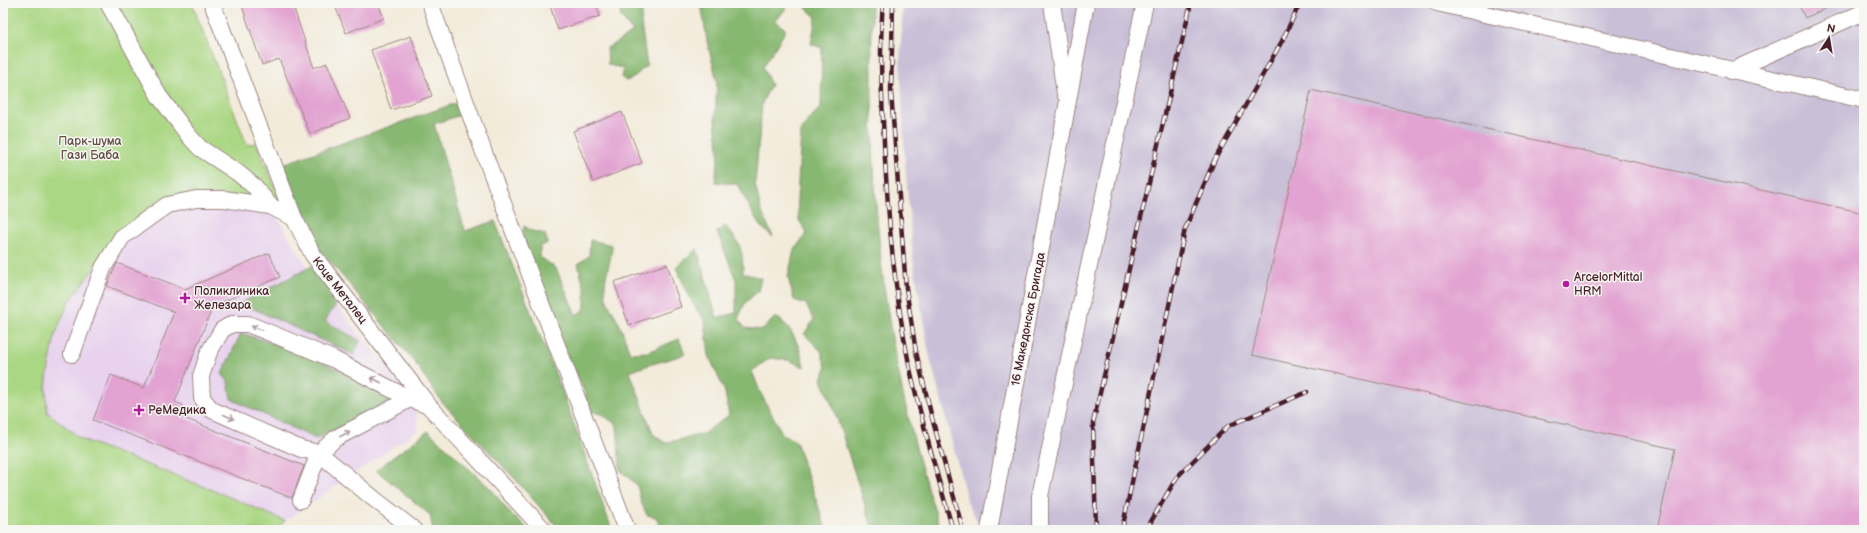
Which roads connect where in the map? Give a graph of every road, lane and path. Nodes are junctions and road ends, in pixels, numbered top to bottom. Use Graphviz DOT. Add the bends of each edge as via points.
graph roads {
  1 [pos="108,3"];
  2 [pos="212,3"];
  3 [pos="430,3"];
  4 [pos="1052,3"];
  5 [pos="1086,3"];
  6 [pos="1146,3"];
  7 [pos="1437,3"];
  8 [pos="1864,12"];
  9 [pos="1731,71"];
  10 [pos="1864,100"];
  11 [pos="1068,109"];
  12 [pos="270,206"];
  13 [pos="294,218"];
  14 [pos="72,354"];
  15 [pos="410,399"];
  16 [pos="429,406"];
  17 [pos="319,453"];
  18 [pos="301,500"];
  19 [pos="413,529"];
  20 [pos="544,530"];
  21 [pos="627,530"];
  22 [pos="989,530"];
  23 [pos="1040,530"];
  1 -- 12 [label="street" via="159,96 189,136 200,148 255,187"];
  2 -- 13 [label="street, Коце Металец"];
  3 -- 21 [label="street"];
  4 -- 11 [label="street"];
  5 -- 11 [label="street, 16 Македонска Бригада"];
  6 -- 23 [label="street" via="1040,496"];
  7 -- 9 [label="street"];
  8 -- 9 [label="street"];
  9 -- 10 [label="street"];
  11 -- 22 [label="street, 16 Македонска Бригада"];
  12 -- 13 [label="street"];
  12 -- 14 [label="street" via="224,199 196,199 167,205 138,225 122,237 104,268"];
  13 -- 16 [label="street, Коце Металец" via="313,255"];
  15 -- 16 [label="street"];
  17 -- 15 [label="street, one-way" via="336,438"];
  15 -- 17 [label="street, one-way" via="333,359 248,324 232,324 222,330 209,352 201,376 202,398 212,410 301,448"];
  16 -- 20 [label="street, Коце Металец"];
  17 -- 18 [label="street"];
  17 -- 19 [label="street"];
}
